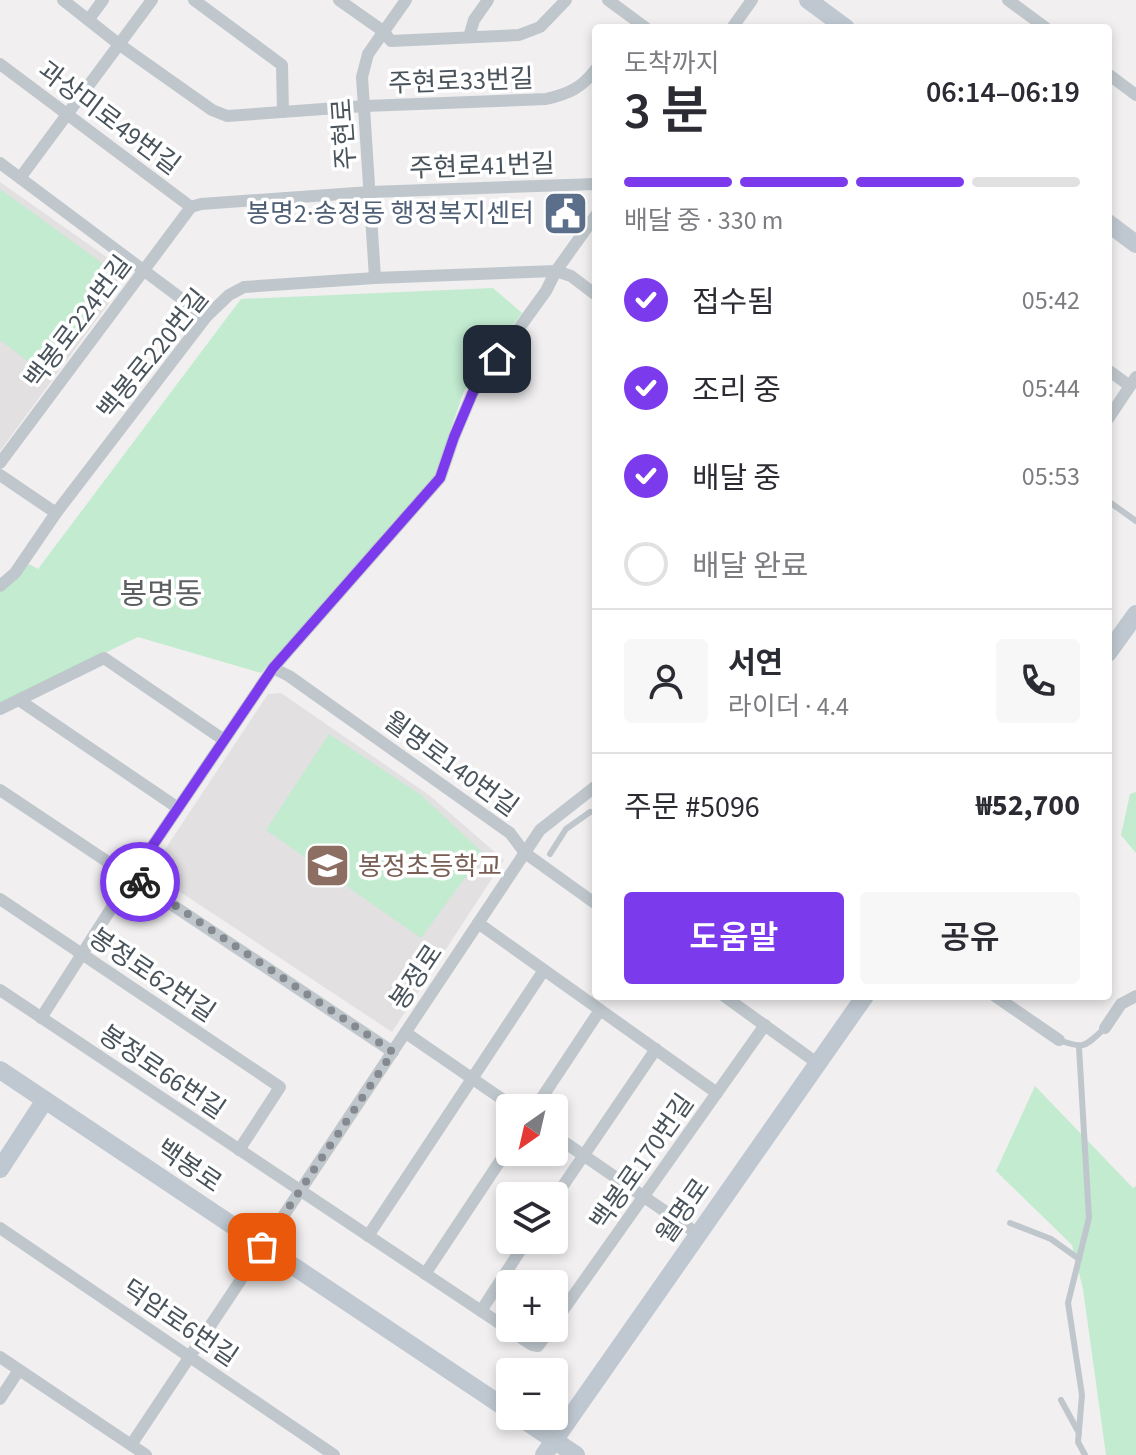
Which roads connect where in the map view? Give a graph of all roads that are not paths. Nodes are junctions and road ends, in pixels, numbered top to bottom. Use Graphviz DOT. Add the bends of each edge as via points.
graph roads {
  1 [pos="63,0"];
  2 [pos="103,0"];
  3 [pos="152,0"];
  4 [pos="194,0"];
  5 [pos="339,0"];
  6 [pos="406,0"];
  7 [pos="488,0"];
  8 [pos="566,0"];
  9 [pos="608,0"];
  10 [pos="752,0"];
  11 [pos="808,0"];
  12 [pos="1008,0"];
  13 [pos="89,19"];
  14 [pos="628,23"];
  15 [pos="735,24"];
  16 [pos="841,24"];
  17 [pos="1041,24"];
  18 [pos="383,31"];
  19 [pos="469,37"];
  20 [pos="120,45"];
  21 [pos="0,64"];
  22 [pos="592,74"];
  23 [pos="1112,77"];
  24 [pos="1136,95"];
  25 [pos="365,106"];
  26 [pos="283,112"];
  27 [pos="67,114"];
  28 [pos="0,163"];
  29 [pos="20,178"];
  30 [pos="592,184"];
  31 [pos="370,192"];
  32 [pos="191,207"];
  33 [pos="592,221"];
  34 [pos="1112,226"];
  35 [pos="1136,244"];
  36 [pos="144,270"];
  37 [pos="556,271"];
  38 [pos="375,278"];
  39 [pos="592,292"];
  40 [pos="206,317"];
  41 [pos="1112,372"];
  42 [pos="1133,382"];
  43 [pos="1112,413"];
  44 [pos="0,463"];
  45 [pos="0,475"];
  46 [pos="1112,504"];
  47 [pos="56,513"];
  48 [pos="1136,521"];
  49 [pos="0,586"];
  50 [pos="1136,614"];
  51 [pos="1112,647"];
  52 [pos="273,668"];
  53 [pos="19,700"];
  54 [pos="0,709"];
  55 [pos="224,740"];
  56 [pos="592,789"];
  57 [pos="0,790"];
  58 [pos="178,808"];
  59 [pos="590,812"];
  60 [pos="525,853"];
  61 [pos="550,854"];
  62 [pos="132,876"];
  63 [pos="0,899"];
  64 [pos="592,901"];
  65 [pos="478,923"];
  66 [pos="82,954"];
  67 [pos="544,970"];
  68 [pos="0,990"];
  69 [pos="1136,996"];
  70 [pos="730,1000"];
  71 [pos="862,1000"];
  72 [pos="1001,1000"];
  73 [pos="600,1010"];
  74 [pos="41,1018"];
  75 [pos="765,1025"];
  76 [pos="1105,1028"];
  77 [pos="406,1033"];
  78 [pos="1059,1040"];
  79 [pos="1079,1047"];
  80 [pos="656,1049"];
  81 [pos="393,1052"];
  82 [pos="817,1063"];
  83 [pos="0,1070"];
  84 [pos="472,1079"];
  85 [pos="717,1093"];
  86 [pos="545,1094"];
  87 [pos="496,1095"];
  88 [pos="45,1100"];
  89 [pos="568,1145"];
  90 [pos="239,1150"];
  91 [pos="583,1155"];
  92 [pos="496,1166"];
  93 [pos="0,1169"];
  94 [pos="565,1182"];
  95 [pos="300,1191"];
  96 [pos="643,1197"];
  97 [pos="1010,1223"];
  98 [pos="0,1228"];
  99 [pos="698,1234"];
  100 [pos="368,1236"];
  101 [pos="262,1247"];
  102 [pos="518,1254"];
  103 [pos="1079,1259"];
  104 [pos="425,1274"];
  105 [pos="568,1303"];
  106 [pos="481,1311"];
  107 [pos="541,1342"];
  108 [pos="538,1346"];
  109 [pos="190,1356"];
  110 [pos="0,1357"];
  111 [pos="19,1370"];
  112 [pos="0,1399"];
  113 [pos="1061,1400"];
  114 [pos="496,1402"];
  115 [pos="532,1430"];
  116 [pos="1079,1433"];
  117 [pos="131,1445"];
  118 [pos="549,1448"];
  119 [pos="146,1455"];
  120 [pos="334,1455"];
  121 [pos="576,1455"];
  122 [pos="1085,1455"];
  1 -- 13 [label="street, 주현로33번길"];
  2 -- 13 [label="street"];
  3 -- 20 [label="street"];
  4 -- 26 [label="street" via="282,65"];
  5 -- 18 [label="street"];
  6 -- 18 [label="street, 주현로"];
  7 -- 19 [label="street"];
  8 -- 19 [label="street" via="540,27 519,35"];
  9 -- 14 [label="street"];
  10 -- 15 [label="street"];
  11 -- 16 [label="street"];
  12 -- 17 [label="street"];
  13 -- 20 [label="street, 주현로33번길"];
  18 -- 19 [label="street" via="391,41"];
  18 -- 25 [label="street, 주현로" via="368,54 362,77"];
  20 -- 26 [label="street, 주현로33번길" via="212,110 227,116"];
  20 -- 27 [label="street"];
  21 -- 27 [label="street, 과상미로49번길"];
  22 -- 25 [label="street, 주현로33번길" via="567,95 546,99"];
  23 -- 24 [label="street"];
  25 -- 26 [label="street, 주현로33번길"];
  25 -- 31 [label="street, 주현로"];
  27 -- 29 [label="street"];
  27 -- 32 [label="street, 과상미로49번길"];
  28 -- 29 [label="street"];
  29 -- 36 [label="street"];
  30 -- 31 [label="street, 주현로41번길"];
  31 -- 32 [label="street, 주현로41번길"];
  31 -- 38 [label="street, 주현로"];
  32 -- 36 [label="street, 백봉로224번길"];
  33 -- 37 [label="street"];
  34 -- 35 [label="street"];
  36 -- 40 [label="street"];
  36 -- 44 [label="street, 백봉로224번길"];
  37 -- 38 [label="street, 백봉로220번길"];
  37 -- 39 [label="street"];
  37 -- 52 [label="street" via="473,392 440,478"];
  38 -- 40 [label="street, 백봉로220번길" via="244,287"];
  40 -- 47 [label="street, 백봉로220번길"];
  41 -- 42 [label="street"];
  42 -- 43 [label="street"];
  45 -- 47 [label="street"];
  46 -- 48 [label="lane"];
  47 -- 49 [label="street, 백봉로220번길"];
  50 -- 51 [label="street"];
  52 -- 55 [label="street"];
  52 -- 60 [label="street, 월명로140번길" via="510,833"];
  53 -- 54 [label="street"];
  53 -- 55 [label="street" via="104,658"];
  53 -- 58 [label="street"];
  55 -- 58 [label="street"];
  56 -- 60 [label="street, 봉정로" via="540,830"];
  57 -- 62 [label="street"];
  58 -- 62 [label="street"];
  59 -- 61 [label="lane" via="566,829"];
  60 -- 64 [label="street, 월명로140번길"];
  60 -- 65 [label="street, 봉정로"];
  62 -- 66 [label="street"];
  62 -- 81 [label="street"];
  63 -- 66 [label="street, 봉정로62번길"];
  65 -- 67 [label="street"];
  65 -- 77 [label="street, 봉정로"];
  66 -- 74 [label="street"];
  66 -- 90 [label="street, 봉정로62번길" via="280,1087"];
  67 -- 73 [label="street"];
  67 -- 84 [label="street"];
  68 -- 74 [label="street, 봉정로66번길"];
  69 -- 76 [label="street" via="1121,1004"];
  70 -- 75 [label="street"];
  71 -- 82 [label="street, 월명로"];
  72 -- 78 [label="street"];
  73 -- 80 [label="street"];
  73 -- 86 [label="street"];
  74 -- 90 [label="street, 봉정로66번길"];
  75 -- 82 [label="street"];
  75 -- 85 [label="street, 백봉로170번길"];
  76 -- 79 [label="lane"];
  77 -- 81 [label="street, 봉정로"];
  77 -- 84 [label="street"];
  78 -- 79 [label="lane"];
  79 -- 103 [label="lane" via="1089,1218"];
  80 -- 85 [label="street"];
  80 -- 91 [label="street"];
  81 -- 95 [label="street, 봉정로"];
  82 -- 99 [label="street, 월명로"];
  83 -- 88 [label="street, 백봉로"];
  84 -- 87 [label="street"];
  84 -- 100 [label="street"];
  85 -- 96 [label="street, 백봉로170번길"];
  88 -- 93 [label="street"];
  88 -- 101 [label="street, 백봉로"];
  89 -- 91 [label="street"];
  90 -- 95 [label="street, 봉정로66번길"];
  91 -- 94 [label="street"];
  91 -- 96 [label="street"];
  92 -- 104 [label="street"];
  95 -- 100 [label="street, 봉정로66번길"];
  95 -- 101 [label="street, 봉정로"];
  96 -- 99 [label="street"];
  96 -- 105 [label="street, 백봉로170번길"];
  97 -- 103 [label="lane" via="1051,1239"];
  98 -- 109 [label="street, 덕암로6번길"];
  99 -- 118 [label="street, 월명로"];
  100 -- 104 [label="street, 봉정로66번길"];
  101 -- 109 [label="street, 봉정로"];
  101 -- 114 [label="street, 백봉로"];
  102 -- 106 [label="street"];
  103 -- 116 [label="lane" via="1068,1303 1082,1395"];
  104 -- 106 [label="street, 봉정로66번길"];
  106 -- 108 [label="street, 봉정로66번길"];
  107 -- 108 [label="street, 백봉로170번길"];
  109 -- 117 [label="street, 봉정로"];
  109 -- 120 [label="street, 덕암로6번길"];
  110 -- 111 [label="street"];
  111 -- 112 [label="street"];
  111 -- 117 [label="street"];
  113 -- 116 [label="lane"];
  115 -- 118 [label="street"];
  116 -- 122 [label="lane"];
  117 -- 119 [label="street"];
  118 -- 121 [label="street"];
}
